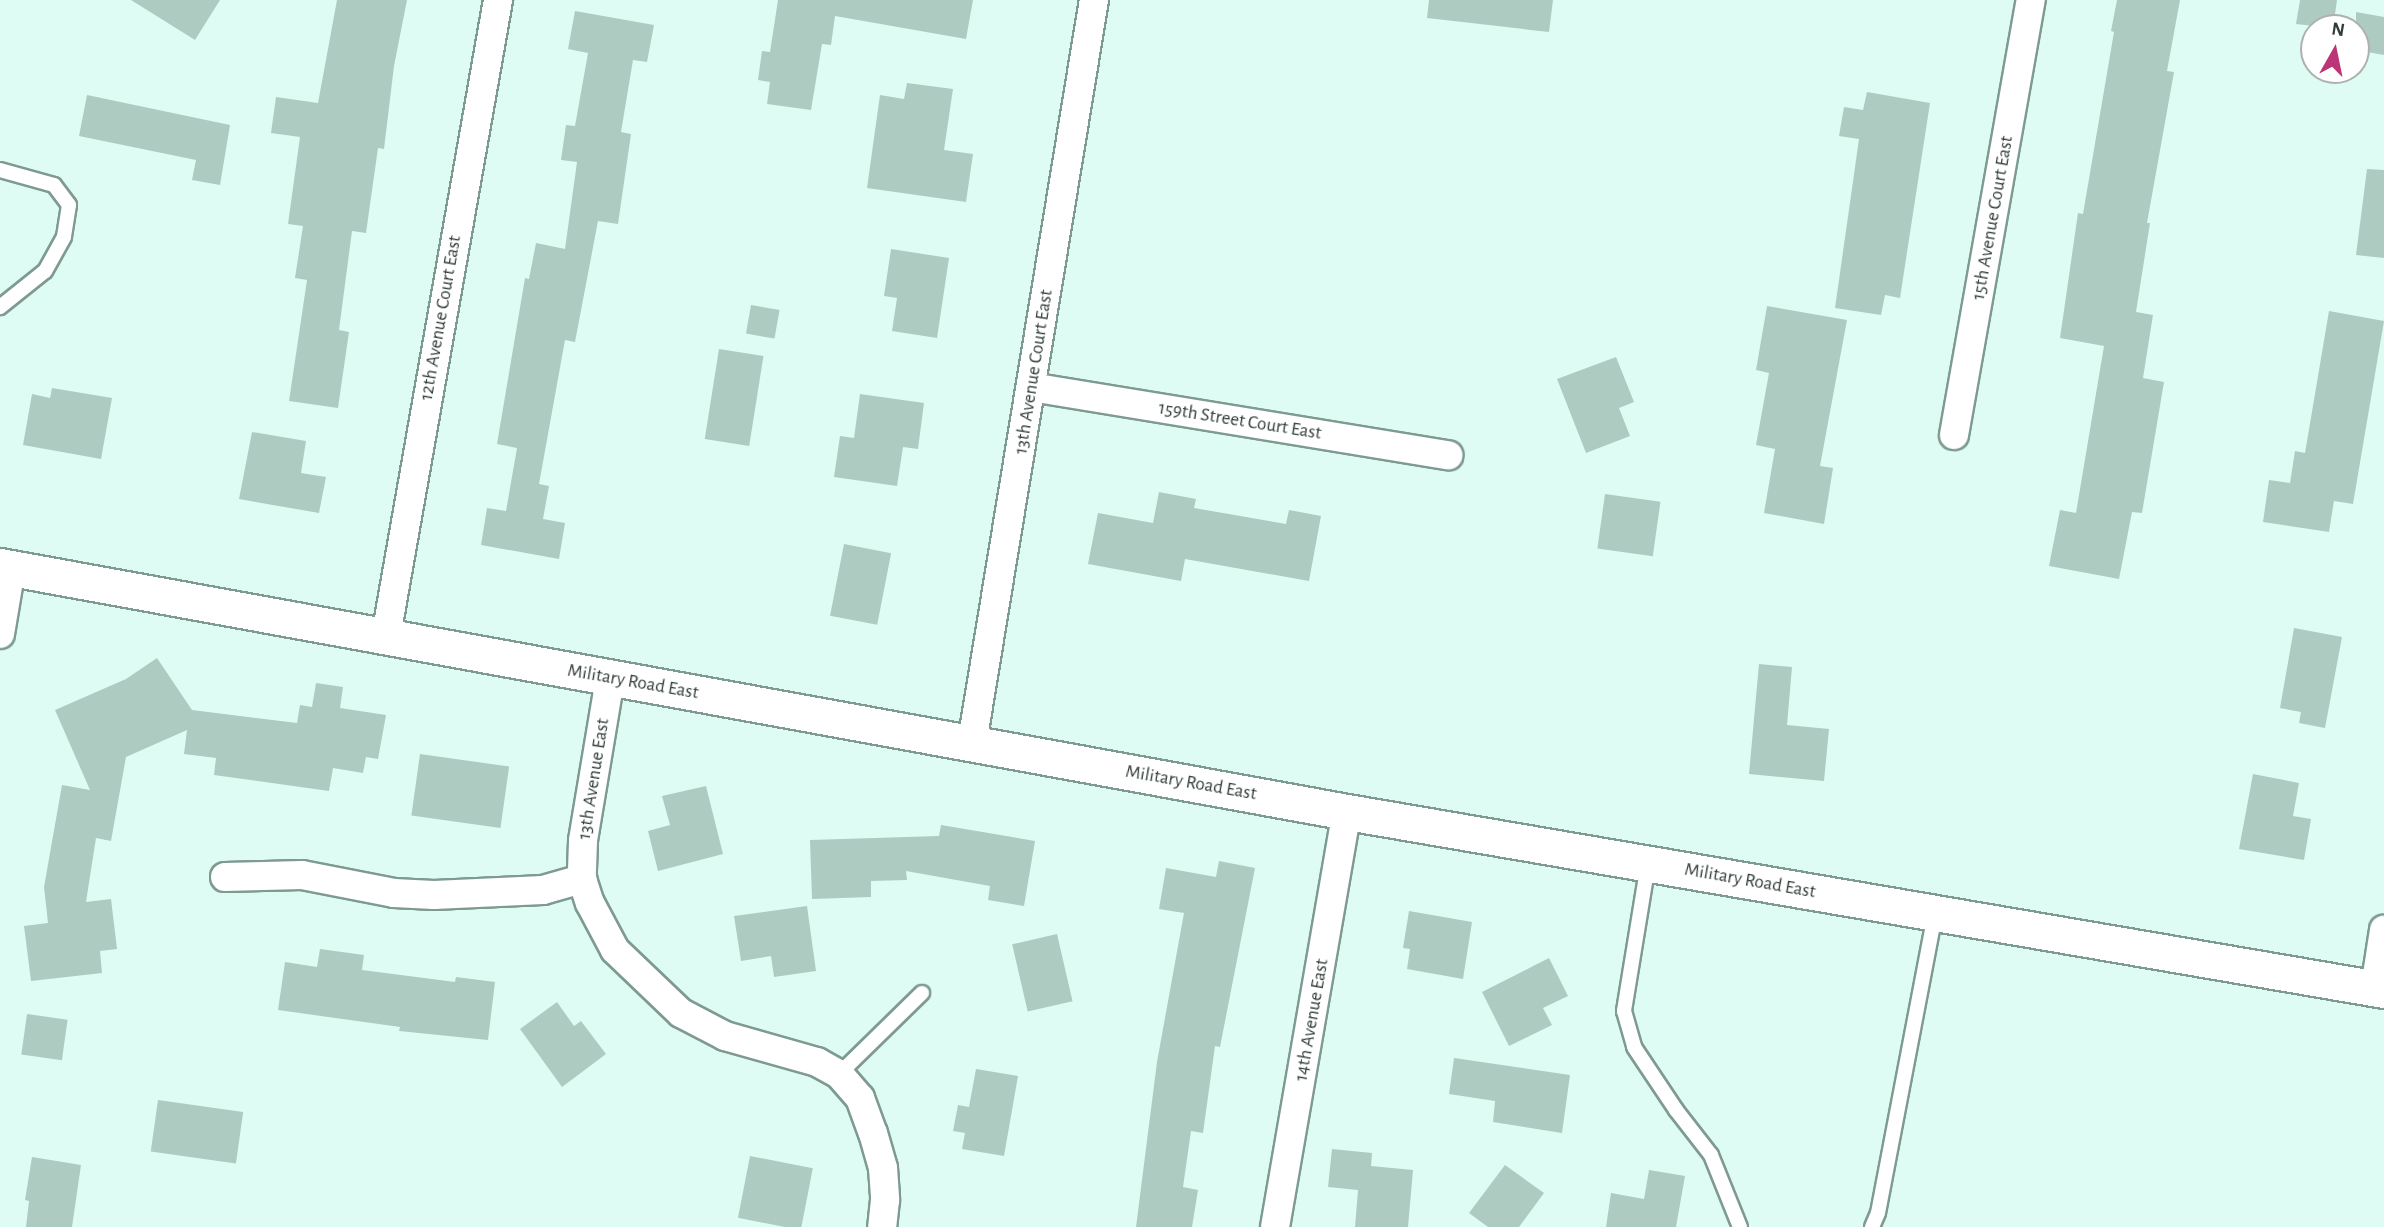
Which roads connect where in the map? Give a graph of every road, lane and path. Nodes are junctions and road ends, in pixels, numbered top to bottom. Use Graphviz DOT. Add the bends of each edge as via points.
graph roads {
  1 [pos="498,0"];
  2 [pos="1094,0"];
  3 [pos="2031,0"];
  4 [pos="0,170"];
  5 [pos="0,307"];
  6 [pos="1031,387"];
  7 [pos="1954,435"];
  8 [pos="1448,455"];
  9 [pos="6,567"];
  10 [pos="0,634"];
  11 [pos="386,636"];
  12 [pos="610,679"];
  13 [pos="972,743"];
  14 [pos="1347,812"];
  15 [pos="1648,864"];
  16 [pos="225,877"];
  17 [pos="582,879"];
  18 [pos="1935,913"];
  19 [pos="2384,930"];
  20 [pos="2379,989"];
  21 [pos="922,993"];
  22 [pos="839,1074"];
  23 [pos="882,1227"];
  24 [pos="1275,1227"];
  25 [pos="1740,1227"];
  26 [pos="1872,1227"];
  1 -- 11 [label="street, 12th Avenue Court East"];
  2 -- 6 [label="street, 13th Avenue Court East"];
  3 -- 7 [label="street, 15th Avenue Court East"];
  4 -- 5 [label="lane" via="54,185 69,205 64,237 45,271"];
  6 -- 8 [label="street, 159th Street Court East"];
  6 -- 13 [label="street, 13th Avenue Court East"];
  9 -- 10 [label="street"];
  9 -- 11 [label="street, Military Road East"];
  11 -- 12 [label="street, Military Road East"];
  12 -- 13 [label="street, Military Road East"];
  12 -- 17 [label="street, 13th Avenue East" via="583,841"];
  13 -- 14 [label="street, Military Road East"];
  14 -- 15 [label="street, Military Road East"];
  14 -- 24 [label="street, 14th Avenue East"];
  15 -- 18 [label="street, Military Road East"];
  15 -- 25 [label="lane" via="1624,1011 1634,1047 1711,1155"];
  16 -- 17 [label="street" via="302,876 394,893 434,895 543,890"];
  17 -- 22 [label="street" via="615,950 681,1013 725,1036 817,1062"];
  18 -- 20 [label="street, Military Road East"];
  18 -- 26 [label="lane"];
  19 -- 20 [label="street"];
  21 -- 22 [label="lane"];
  22 -- 23 [label="street" via="860,1098 883,1168"];
}
